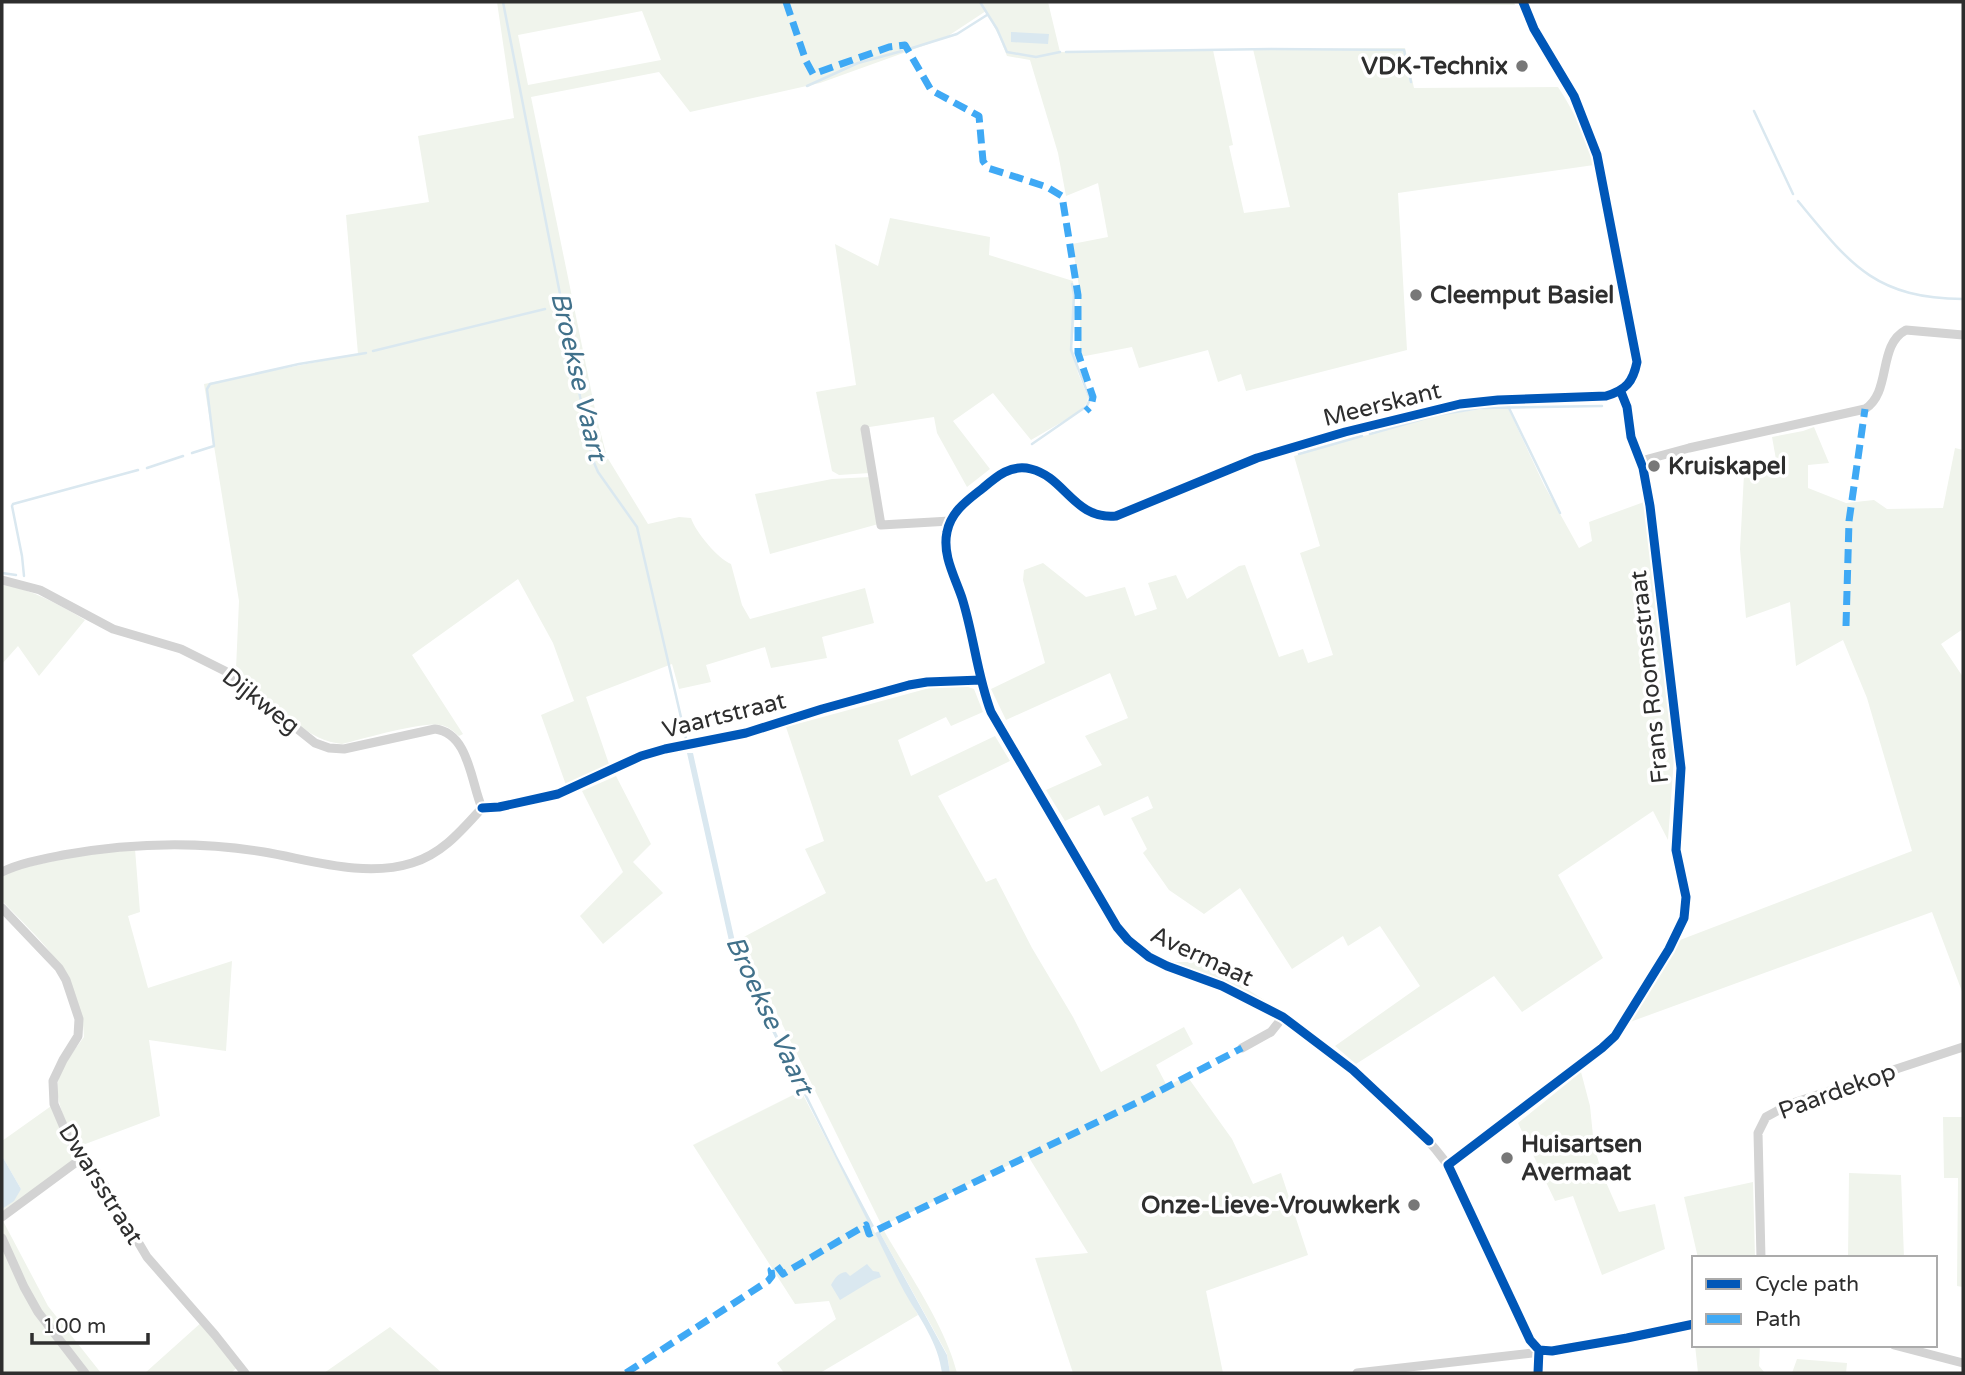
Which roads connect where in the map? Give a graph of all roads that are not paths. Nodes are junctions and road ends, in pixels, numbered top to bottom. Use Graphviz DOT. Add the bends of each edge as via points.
graph roads {
  1 [pos="1523,2"];
  2 [pos="1963,335"];
  3 [pos="1622,392"];
  4 [pos="865,429"];
  5 [pos="1641,461"];
  6 [pos="950,521"];
  7 [pos="2,580"];
  8 [pos="981,680"];
  9 [pos="482,808"];
  10 [pos="2,872"];
  11 [pos="2,908"];
  12 [pos="1283,1017"];
  13 [pos="1963,1047"];
  14 [pos="1242,1048"];
  15 [pos="82,1157"];
  16 [pos="1448,1165"];
  17 [pos="2,1217"];
  18 [pos="2,1238"];
  19 [pos="1761,1256"];
  20 [pos="1692,1324"];
  21 [pos="1902,1347"];
  22 [pos="1539,1350"];
  23 [pos="1963,1363"];
  24 [pos="85,1373"];
  25 [pos="244,1373"];
  26 [pos="1357,1373"];
  27 [pos="1538,1373"];
  1 -- 3 [label="street" via="1574,96 1597,155 1637,362 1633,379"];
  2 -- 5 [label="street" via="1906,330 1898,334 1878,397 1866,410"];
  3 -- 5 [label="street, Frans Roomsstraat"];
  3 -- 6 [label="street, Meerskant" via="1478,402 1422,414 1257,457 1116,516 1089,513 1043,474 1014,469 960,506"];
  4 -- 6 [label="street" via="881,525"];
  5 -- 16 [label="street, Frans Roomsstraat" via="1681,768 1676,850 1686,897 1684,918 1615,1036"];
  6 -- 8 [label="street" via="947,555"];
  7 -- 9 [label="street, Dijkweg" via="40,590 113,629 181,649 225,671 315,743 344,749 443,730 466,758"];
  8 -- 9 [label="street, Vaartstraat" via="909,685 747,733 642,757 558,794"];
  8 -- 12 [label="street, Avermaat" via="991,712 1128,940 1167,966 1222,986"];
  9 -- 10 [label="street" via="436,852 397,867 366,868 191,844 83,851"];
  11 -- 15 [label="street, Dwarsstraat" via="58,968 75,1006 80,1028 53,1081 53,1091 62,1125"];
  12 -- 14 [label="street" via="1272,1032"];
  12 -- 16 [label="street, Avermaat" via="1353,1070 1433,1144"];
  13 -- 19 [label="street, Paardekop" via="1790,1104 1766,1117 1758,1133"];
  15 -- 17 [label="street"];
  15 -- 25 [label="street, Dwarsstraat" via="96,1171 147,1256"];
  16 -- 22 [label="street, Avermaat" via="1530,1340"];
  18 -- 24 [label="street" via="38,1312"];
  20 -- 22 [label="street"];
  21 -- 23 [label="street"];
  22 -- 26 [label="street"];
  22 -- 27 [label="street"];
}
